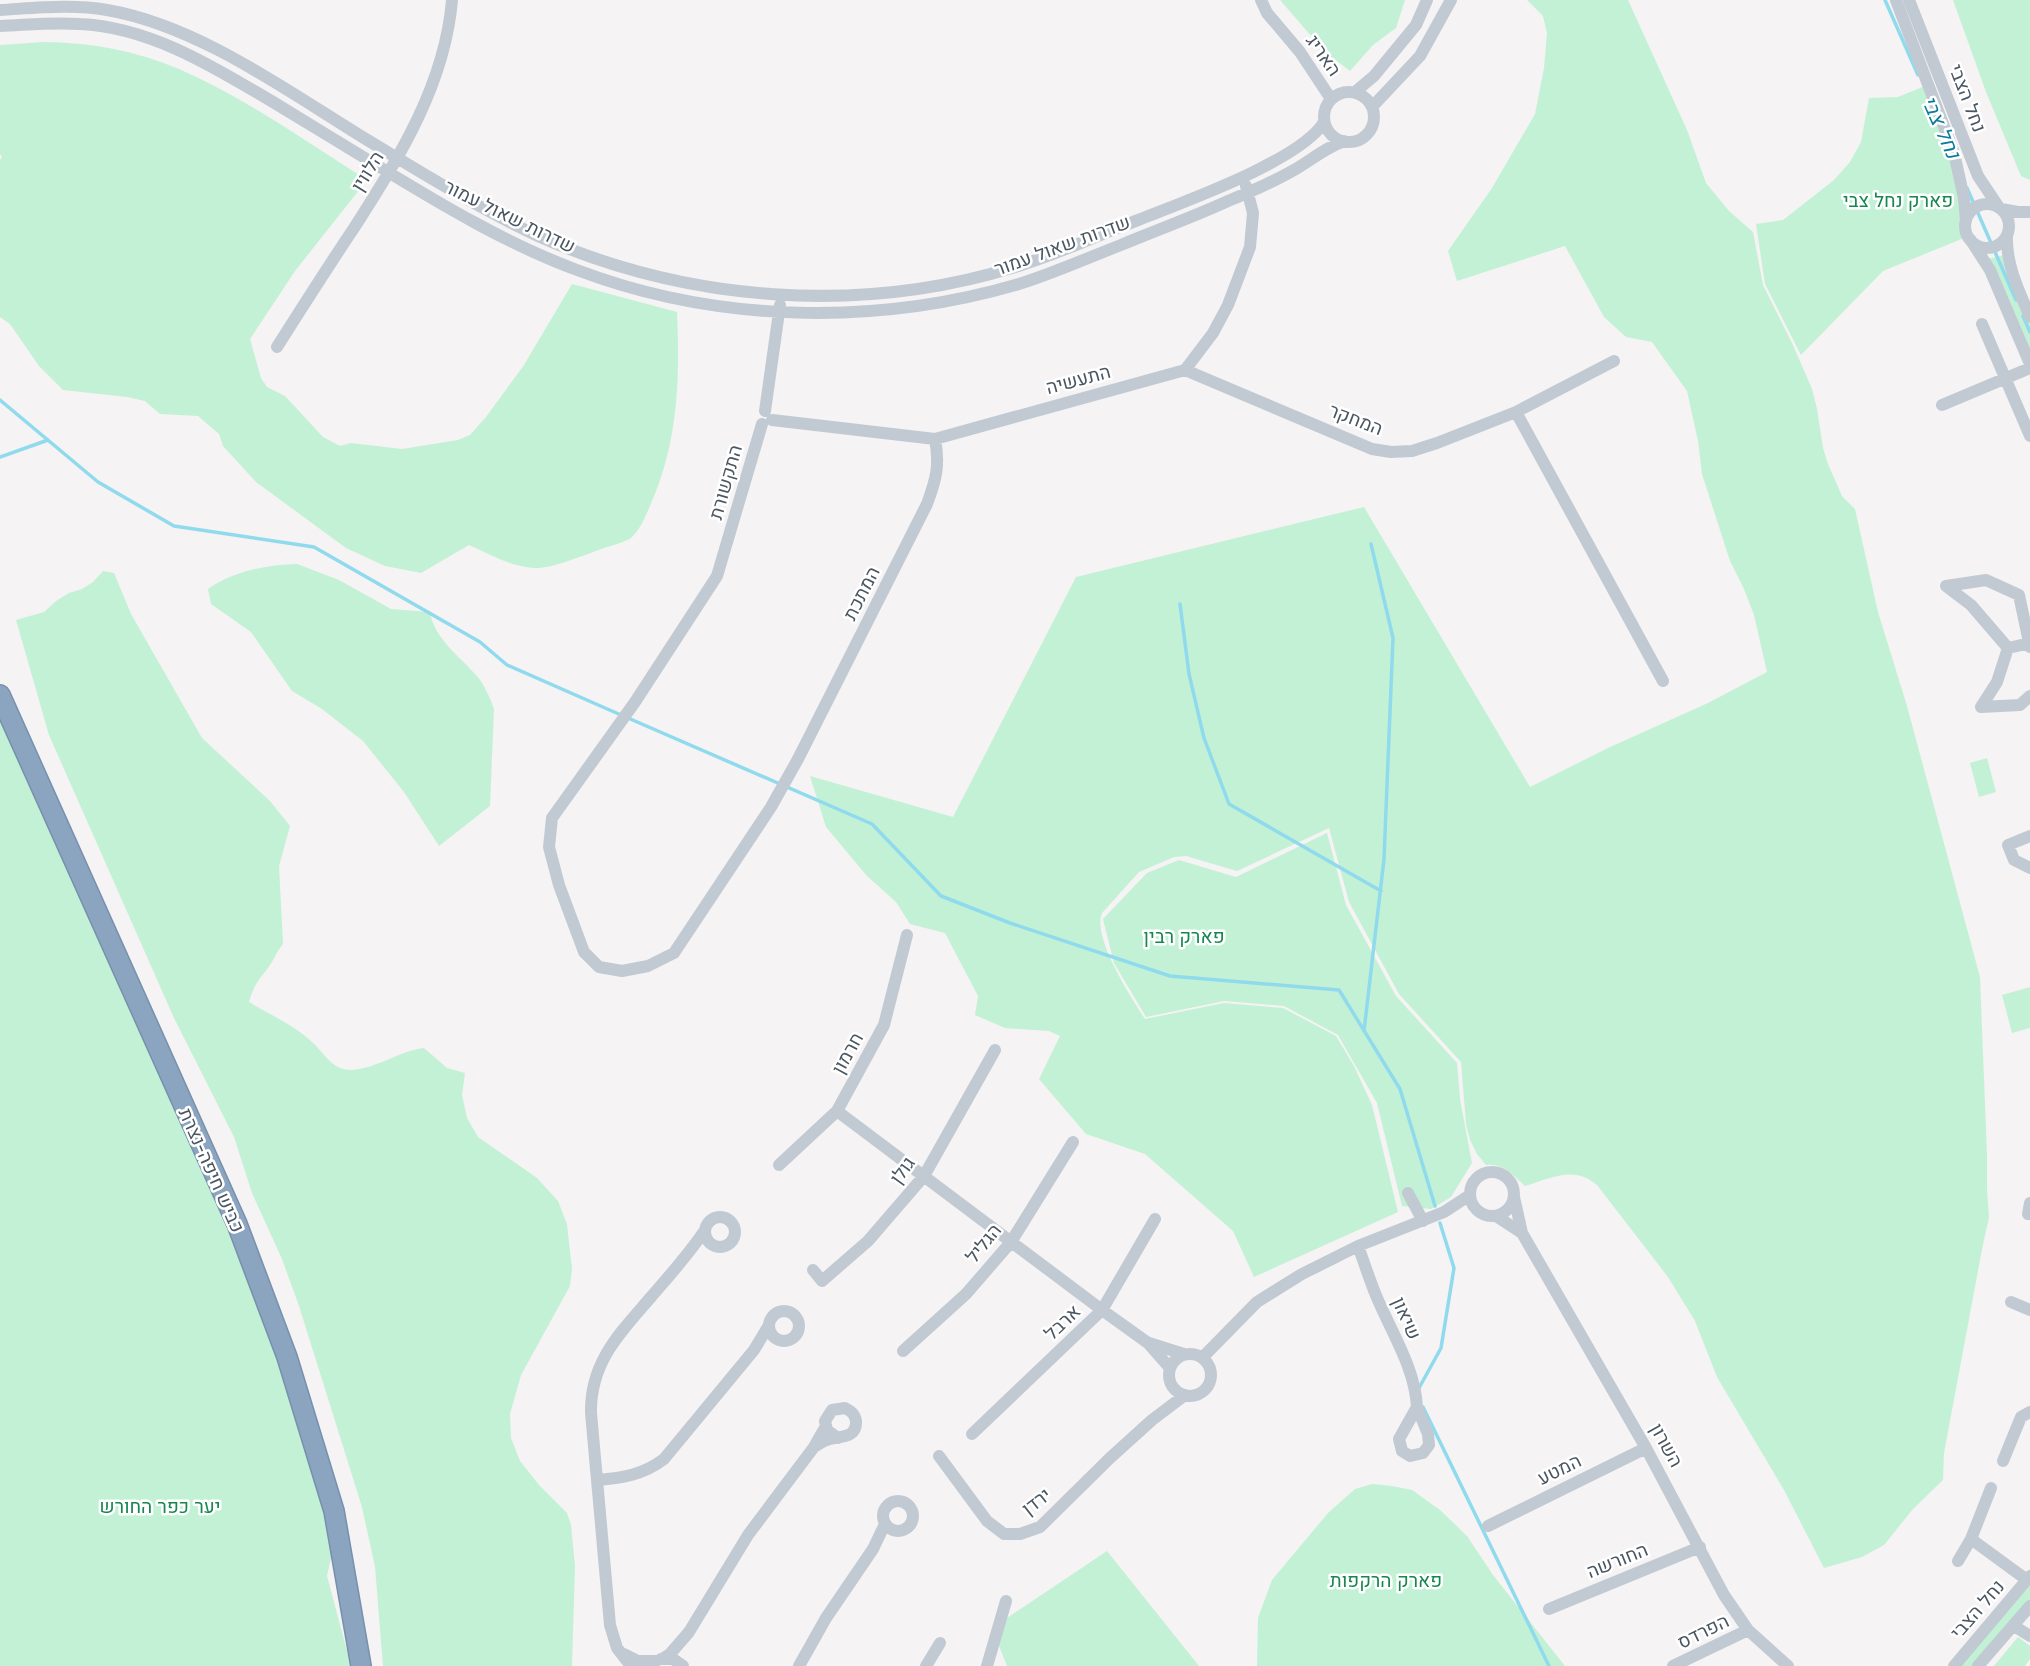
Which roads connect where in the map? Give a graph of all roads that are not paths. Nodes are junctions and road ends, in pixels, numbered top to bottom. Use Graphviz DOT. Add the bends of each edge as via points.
graph roads {
  1 [pos="452,0"];
  2 [pos="1261,0"];
  3 [pos="1427,0"];
  4 [pos="1451,0"];
  5 [pos="1896,0"];
  6 [pos="1909,0"];
  7 [pos="0,10"];
  8 [pos="0,26"];
  9 [pos="1355,92"];
  10 [pos="1331,99"];
  11 [pos="1372,107"];
  12 [pos="1324,122"];
  13 [pos="1344,141"];
  14 [pos="398,158"];
  15 [pos="389,173"];
  16 [pos="1242,176"];
  17 [pos="1248,192"];
  18 [pos="2000,207"];
  19 [pos="2030,213"];
  20 [pos="1966,221"];
  21 [pos="2008,234"];
  22 [pos="1970,239"];
  23 [pos="780,294"];
  24 [pos="779,312"];
  25 [pos="2030,317"];
  26 [pos="1982,324"];
  27 [pos="277,347"];
  28 [pos="1614,361"];
  29 [pos="2030,366"];
  30 [pos="1185,370"];
  31 [pos="2005,378"];
  32 [pos="1942,405"];
  33 [pos="1516,412"];
  34 [pos="766,418"];
  35 [pos="2030,436"];
  36 [pos="935,439"];
  37 [pos="2030,644"];
  38 [pos="2008,648"];
  39 [pos="1663,681"];
  40 [pos="0,695"];
  41 [pos="2030,696"];
  42 [pos="798,760"];
  43 [pos="2030,836"];
  44 [pos="2030,868"];
  45 [pos="907,935"];
  46 [pos="995,1051"];
  47 [pos="837,1111"];
  48 [pos="1073,1142"];
  49 [pos="779,1165"];
  50 [pos="924,1176"];
  51 [pos="1408,1193"];
  52 [pos="1469,1195"];
  53 [pos="1514,1197"];
  54 [pos="2030,1203"];
  55 [pos="1478,1211"];
  56 [pos="1444,1212"];
  57 [pos="2030,1214"];
  58 [pos="1496,1216"];
  59 [pos="1155,1219"];
  60 [pos="1423,1221"];
  61 [pos="705,1230"];
  62 [pos="1522,1234"];
  63 [pos="1011,1242"];
  64 [pos="713,1245"];
  65 [pos="1358,1246"];
  66 [pos="686,1257"];
  67 [pos="813,1270"];
  68 [pos="2011,1302"];
  69 [pos="1102,1310"];
  70 [pos="2030,1310"];
  71 [pos="769,1325"];
  72 [pos="779,1341"];
  73 [pos="1149,1343"];
  74 [pos="754,1350"];
  75 [pos="903,1352"];
  76 [pos="1184,1354"];
  77 [pos="1203,1357"];
  78 [pos="1170,1374"];
  79 [pos="1185,1395"];
  80 [pos="1417,1407"];
  81 [pos="2030,1412"];
  82 [pos="1160,1413"];
  83 [pos="825,1426"];
  84 [pos="972,1434"];
  85 [pos="838,1438"];
  86 [pos="814,1447"];
  87 [pos="1646,1448"];
  88 [pos="939,1456"];
  89 [pos="2003,1461"];
  90 [pos="597,1480"];
  91 [pos="1991,1488"];
  92 [pos="885,1524"];
  93 [pos="1488,1525"];
  94 [pos="900,1532"];
  95 [pos="1971,1539"];
  96 [pos="1700,1547"];
  97 [pos="873,1549"];
  98 [pos="1958,1562"];
  99 [pos="2029,1578"];
  100 [pos="1006,1601"];
  101 [pos="2030,1605"];
  102 [pos="1549,1609"];
  103 [pos="2014,1626"];
  104 [pos="690,1629"];
  105 [pos="1748,1630"];
  106 [pos="2030,1636"];
  107 [pos="615,1643"];
  108 [pos="940,1643"];
  109 [pos="656,1662"];
  110 [pos="361,1666"];
  111 [pos="631,1666"];
  112 [pos="683,1666"];
  113 [pos="799,1666"];
  114 [pos="926,1666"];
  115 [pos="987,1666"];
  116 [pos="1674,1666"];
  117 [pos="1788,1666"];
  118 [pos="1954,1666"];
  119 [pos="1978,1666"];
  1 -- 14 [label="street, הלווין" via="450,29 433,85"];
  2 -- 10 [label="street, האריג"];
  3 -- 9 [label="street" via="1416,25"];
  4 -- 11 [label="street" via="1420,56"];
  5 -- 20 [label="street, נחל הצבי" via="1954,153"];
  6 -- 18 [label="street, נחל הצבי" via="1978,176"];
  7 -- 14 [label="street, שדרות שאול עמור" via="81,7 169,27 236,60"];
  8 -- 15 [label="street, שדרות שאול עמור" via="80,24 163,43 228,75"];
  9 -- 10 [label="street"];
  9 -- 11 [label="street"];
  10 -- 12 [label="street"];
  11 -- 13 [label="street" via="1370,131 1356,141"];
  12 -- 13 [label="street"];
  12 -- 16 [label="street, שדרות שאול עמור" via="1308,141"];
  13 -- 17 [label="street, שדרות שאול עמור"];
  14 -- 15 [label="street, הלווין"];
  14 -- 23 [label="street, שדרות שאול עמור" via="535,234 625,269 717,289"];
  15 -- 24 [label="street, שדרות שאול עמור" via="528,250 576,270 664,297"];
  15 -- 27 [label="street, הלווין"];
  16 -- 17 [label="street"];
  16 -- 23 [label="street, שדרות שאול עמור" via="1016,267 895,291"];
  17 -- 24 [label="street, שדרות שאול עמור" via="1021,283 897,308"];
  17 -- 30 [label="street" via="1253,213 1250,247 1228,305"];
  18 -- 19 [label="street"];
  18 -- 20 [label="street" via="1981,205"];
  18 -- 21 [label="street" via="2008,218"];
  19 -- 21 [label="street"];
  20 -- 22 [label="street"];
  21 -- 22 [label="street" via="1990,248"];
  21 -- 25 [label="street" via="2007,255"];
  22 -- 29 [label="street" via="1990,270"];
  23 -- 24 [label="street, התקשורת"];
  24 -- 34 [label="street, התקשורת"];
  26 -- 31 [label="street"];
  28 -- 33 [label="street, המחקר"];
  29 -- 31 [label="street"];
  30 -- 33 [label="street, המחקר" via="1373,449 1391,452 1412,451"];
  30 -- 36 [label="street, התעשיה"];
  31 -- 32 [label="street"];
  31 -- 35 [label="street"];
  33 -- 39 [label="street"];
  34 -- 36 [label="street, התעשיה"];
  34 -- 42 [label="street, התקשורת" via="717,576 552,818 549,847 584,952 599,967 622,971 648,966 674,953"];
  36 -- 42 [label="street, המתכת" via="937,477 928,504"];
  37 -- 38 [label="street"];
  37 -- 38 [label="street" via="2019,595 1986,580 1946,586 1970,605"];
  38 -- 41 [label="street" via="1997,682 1981,708 2020,705"];
  40 -- 110 [label="highway, כביש חיפה-נצרת" via="237,1224 287,1357 334,1511"];
  43 -- 44 [label="street" via="2008,845 2014,860"];
  45 -- 47 [label="street, חרמון" via="884,1025"];
  46 -- 50 [label="street, גולן"];
  47 -- 49 [label="street, חרמון"];
  47 -- 50 [label="street"];
  48 -- 63 [label="street, הגליל"];
  50 -- 63 [label="street"];
  50 -- 67 [label="street, גולן" via="868,1241 822,1281"];
  51 -- 60 [label="street"];
  52 -- 53 [label="street" via="1475,1179 1494,1171 1512,1183"];
  52 -- 55 [label="street"];
  52 -- 56 [label="street"];
  53 -- 58 [label="street" via="1508,1210"];
  53 -- 62 [label="street, השרון"];
  54 -- 57 [label="street"];
  55 -- 56 [label="street"];
  55 -- 58 [label="street"];
  56 -- 60 [label="street"];
  58 -- 62 [label="street, השרון"];
  59 -- 69 [label="street, ארבל"];
  60 -- 65 [label="street"];
  61 -- 64 [label="street"];
  61 -- 64 [label="street" via="716,1217 725,1217 734,1225 735,1237 729,1244"];
  61 -- 66 [label="street"];
  62 -- 87 [label="street, השרון"];
  63 -- 69 [label="street"];
  63 -- 75 [label="street, הגליל" via="966,1294"];
  64 -- 66 [label="street"];
  65 -- 77 [label="street" via="1257,1302"];
  65 -- 80 [label="street, שיאון" via="1406,1363"];
  66 -- 90 [label="street" via="617,1338 599,1367 590,1400"];
  68 -- 70 [label="street"];
  69 -- 73 [label="street"];
  69 -- 84 [label="street, ארבל"];
  71 -- 72 [label="street"];
  71 -- 72 [label="street" via="780,1312 796,1316 796,1336"];
  71 -- 74 [label="street"];
  72 -- 74 [label="street"];
  73 -- 76 [label="street"];
  73 -- 78 [label="street"];
  74 -- 90 [label="street" via="664,1459 636,1474"];
  76 -- 77 [label="street"];
  76 -- 78 [label="street" via="1176,1359"];
  77 -- 79 [label="street" via="1211,1369 1209,1387"];
  78 -- 79 [label="street" via="1176,1391"];
  78 -- 82 [label="street"];
  79 -- 82 [label="street, ירדן"];
  81 -- 89 [label="street" via="2021,1417"];
  82 -- 88 [label="street, ירדן" via="1041,1527 1020,1534 1004,1534 988,1521"];
  83 -- 85 [label="street"];
  83 -- 85 [label="street" via="836,1408 852,1413 856,1420 853,1432"];
  83 -- 86 [label="street"];
  85 -- 86 [label="street"];
  86 -- 104 [label="street" via="754,1527"];
  87 -- 93 [label="street, המטע"];
  87 -- 96 [label="street, השרון"];
  90 -- 107 [label="street"];
  91 -- 95 [label="street"];
  92 -- 94 [label="street"];
  92 -- 94 [label="street" via="887,1506 907,1504 914,1518 908,1529"];
  92 -- 97 [label="street"];
  94 -- 97 [label="street"];
  95 -- 98 [label="street"];
  95 -- 99 [label="street"];
  96 -- 102 [label="street, החורשה"];
  96 -- 105 [label="street, השרון"];
  97 -- 113 [label="street"];
  99 -- 118 [label="street, נחל הצבי"];
  100 -- 115 [label="street"];
  101 -- 103 [label="street, נחל הצבי"];
  103 -- 106 [label="street"];
  103 -- 119 [label="street, נחל הצבי"];
  104 -- 109 [label="street" via="670,1654"];
  104 -- 112 [label="street"];
  105 -- 116 [label="street, הפרדס"];
  105 -- 117 [label="street, השרון"];
  107 -- 109 [label="street" via="629,1657"];
  107 -- 111 [label="street"];
  108 -- 114 [label="street"];
  109 -- 112 [label="street" via="673,1659"];
}
